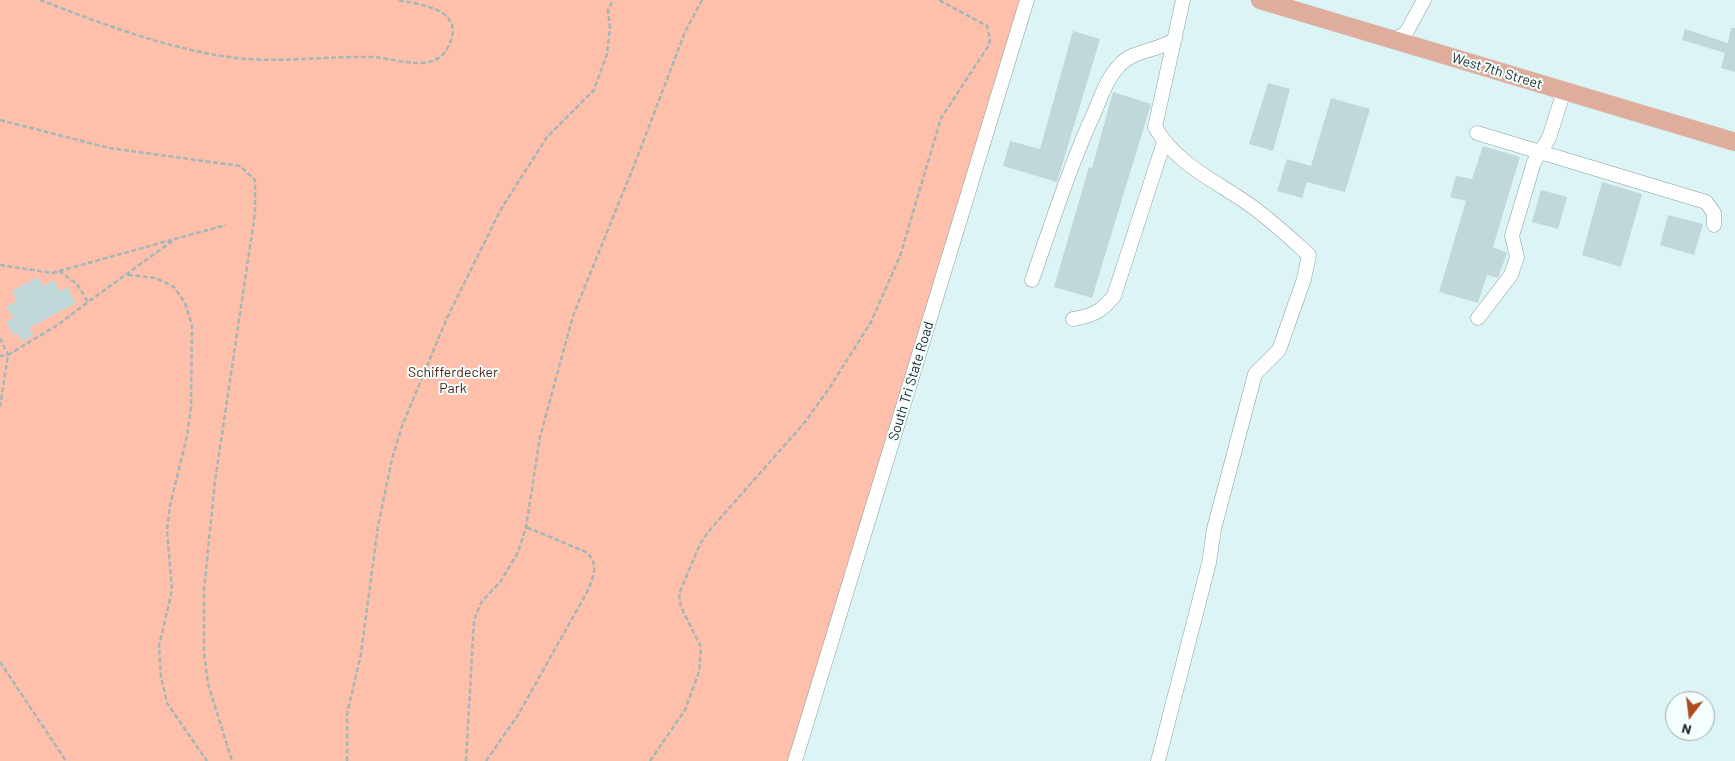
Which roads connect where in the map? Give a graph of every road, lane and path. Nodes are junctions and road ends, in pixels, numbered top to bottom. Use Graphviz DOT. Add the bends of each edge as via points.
graph roads {
  1 [pos="40,0"];
  2 [pos="396,0"];
  3 [pos="613,0"];
  4 [pos="702,0"];
  5 [pos="939,0"];
  6 [pos="1027,0"];
  7 [pos="1183,0"];
  8 [pos="1260,0"];
  9 [pos="1424,0"];
  10 [pos="1175,39"];
  11 [pos="1394,40"];
  12 [pos="1564,91"];
  13 [pos="0,120"];
  14 [pos="1478,133"];
  15 [pos="1164,142"];
  16 [pos="1735,142"];
  17 [pos="1540,151"];
  18 [pos="226,225"];
  19 [pos="1714,225"];
  20 [pos="175,239"];
  21 [pos="0,265"];
  22 [pos="59,271"];
  23 [pos="128,275"];
  24 [pos="1032,280"];
  25 [pos="88,302"];
  26 [pos="1478,318"];
  27 [pos="1072,319"];
  28 [pos="0,338"];
  29 [pos="8,355"];
  30 [pos="0,356"];
  31 [pos="0,406"];
  32 [pos="526,526"];
  33 [pos="0,662"];
  34 [pos="66,761"];
  35 [pos="207,761"];
  36 [pos="232,761"];
  37 [pos="347,761"];
  38 [pos="466,761"];
  39 [pos="486,761"];
  40 [pos="650,761"];
  41 [pos="795,761"];
  42 [pos="1158,761"];
  1 -- 2 [label="path" via="146,37 245,59 374,57 424,63 446,52 452,37 449,19 432,7"];
  3 -- 37 [label="path" via="608,10 607,54 594,90 547,137 501,209 447,318 402,426 380,512 361,654 346,725"];
  4 -- 32 [label="path" via="685,32 573,316 540,437"];
  5 -- 40 [label="path" via="987,26 989,46 941,118 900,256 871,322 805,422 700,544 679,594 681,607 701,647 699,672 686,710"];
  6 -- 41 [label="street, South Tri State Road"];
  7 -- 10 [label="street"];
  8 -- 11 [label="main road, West 7th Street"];
  9 -- 11 [label="street" via="1406,33"];
  10 -- 15 [label="street" via="1155,127"];
  10 -- 24 [label="street" via="1167,45 1132,56 1118,66 1107,84 1084,134"];
  11 -- 12 [label="main road, West 7th Street"];
  12 -- 16 [label="main road, West 7th Street"];
  12 -- 17 [label="street" via="1549,138"];
  13 -- 36 [label="path" via="110,148 240,166 255,180 255,212 215,481 204,590 204,652 208,684"];
  14 -- 17 [label="street"];
  15 -- 27 [label="street" via="1114,296 1092,316"];
  15 -- 42 [label="street" via="1209,181 1267,218 1309,255 1279,350 1255,374"];
  17 -- 19 [label="street" via="1706,202 1714,213"];
  17 -- 26 [label="street" via="1512,236 1517,257 1512,275"];
  18 -- 20 [label="path"];
  20 -- 22 [label="path"];
  20 -- 23 [label="path"];
  21 -- 22 [label="path"];
  22 -- 25 [label="path" via="77,284"];
  23 -- 25 [label="path"];
  23 -- 35 [label="path" via="156,278 174,287 185,303 192,325 192,400 168,519 172,590 159,646 161,677 168,703"];
  25 -- 29 [label="path"];
  28 -- 29 [label="path"];
  29 -- 30 [label="path"];
  29 -- 31 [label="path"];
  32 -- 38 [label="path" via="509,569 482,601 474,620"];
  32 -- 39 [label="path" via="586,552 593,558 594,572 587,592 518,715"];
  33 -- 34 [label="path"];
}
